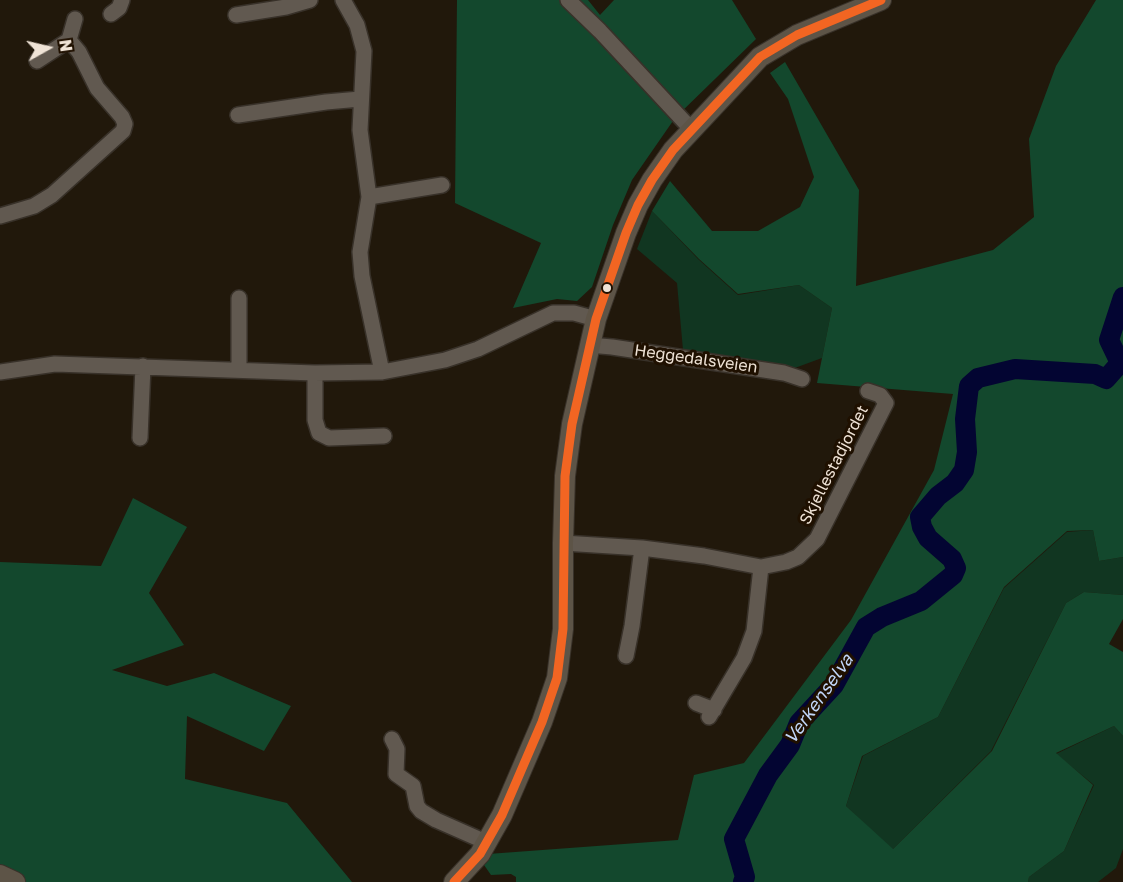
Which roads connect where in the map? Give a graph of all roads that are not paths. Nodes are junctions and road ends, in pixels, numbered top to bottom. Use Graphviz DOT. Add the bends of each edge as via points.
graph roads {
  1 [pos="122,0"];
  2 [pos="310,0"];
  3 [pos="343,0"];
  4 [pos="568,0"];
  5 [pos="881,0"];
  6 [pos="111,14"];
  7 [pos="236,15"];
  8 [pos="75,19"];
  9 [pos="69,40"];
  10 [pos="37,61"];
  11 [pos="360,99"];
  12 [pos="238,116"];
  13 [pos="693,130"];
  14 [pos="442,185"];
  15 [pos="369,197"];
  16 [pos="0,216"];
  17 [pos="239,298"];
  18 [pos="596,319"];
  19 [pos="589,345"];
  20 [pos="143,366"];
  21 [pos="239,370"];
  22 [pos="0,372"];
  23 [pos="382,372"];
  24 [pos="315,373"];
  25 [pos="802,378"];
  26 [pos="868,391"];
  27 [pos="384,436"];
  28 [pos="140,438"];
  29 [pos="562,543"];
  30 [pos="642,548"];
  31 [pos="762,567"];
  32 [pos="626,656"];
  33 [pos="696,703"];
  34 [pos="392,739"];
  35 [pos="488,843"];
  36 [pos="0,876"];
  37 [pos="15,882"];
  38 [pos="454,882"];
  1 -- 6 [label="street"];
  2 -- 7 [label="street"];
  3 -- 11 [label="street" via="357,25 364,51"];
  4 -- 13 [label="street"];
  5 -- 13 [label="main road" via="797,35 760,57"];
  8 -- 9 [label="street"];
  9 -- 10 [label="street"];
  9 -- 16 [label="street" via="97,88 122,117 123,130 52,195 34,206"];
  11 -- 12 [label="street"];
  11 -- 15 [label="street"];
  13 -- 18 [label="main road" via="673,150 638,205"];
  14 -- 15 [label="street"];
  15 -- 23 [label="street" via="360,252"];
  17 -- 21 [label="street"];
  18 -- 19 [label="main road"];
  18 -- 23 [label="street" via="553,313 478,349 445,360"];
  19 -- 25 [label="street, Heggedalsveien" via="784,372"];
  19 -- 29 [label="main road" via="565,476"];
  20 -- 21 [label="street"];
  20 -- 22 [label="street" via="55,364"];
  20 -- 28 [label="street"];
  21 -- 24 [label="street"];
  23 -- 24 [label="street"];
  24 -- 27 [label="street" via="315,420 319,433 329,438"];
  26 -- 31 [label="street, Skjellestadjordet" via="880,395 886,403 817,539 798,557"];
  29 -- 30 [label="street, Skjellestadjordet"];
  29 -- 35 [label="main road" via="561,655 548,680 542,722"];
  30 -- 31 [label="street, Skjellestadjordet"];
  30 -- 32 [label="street"];
  31 -- 33 [label="street" via="754,631 744,657 712,713"];
  34 -- 35 [label="street" via="397,749 396,774 413,786 421,811"];
  35 -- 38 [label="main road"];
  36 -- 37 [label="main road"];
}
